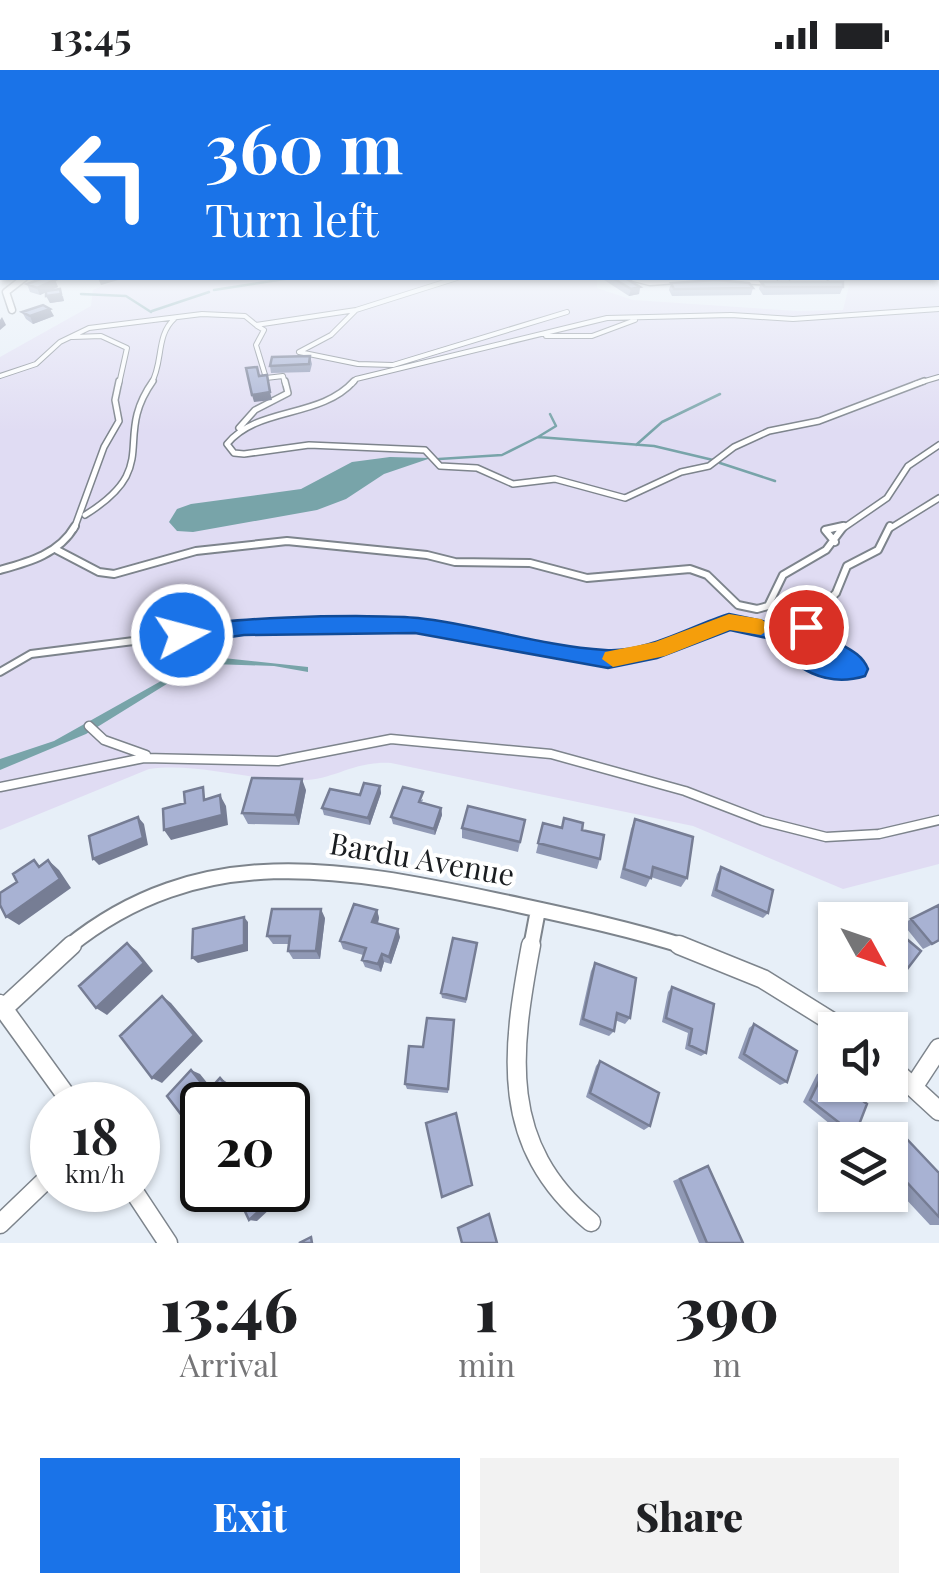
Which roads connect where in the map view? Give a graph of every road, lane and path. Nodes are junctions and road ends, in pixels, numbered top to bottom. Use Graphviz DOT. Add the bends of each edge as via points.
graph roads {
  1 [pos="119,323"];
  2 [pos="171,323"];
  3 [pos="253,323"];
  4 [pos="271,323"];
  5 [pos="343,323"];
  6 [pos="532,323"];
  7 [pos="591,323"];
  8 [pos="627,323"];
  9 [pos="256,325"];
  10 [pos="545,336"];
  11 [pos="67,338"];
  12 [pos="0,376"];
  13 [pos="939,377"];
  14 [pos="237,430"];
  15 [pos="939,445"];
  16 [pos="939,498"];
  17 [pos="83,516"];
  18 [pos="846,526"];
  19 [pos="835,542"];
  20 [pos="57,550"];
  21 [pos="0,570"];
  22 [pos="0,672"];
  23 [pos="90,727"];
  24 [pos="162,757"];
  25 [pos="0,787"];
  26 [pos="939,820"];
  27 [pos="538,910"];
  28 [pos="3,1006"];
  29 [pos="818,1012"];
  30 [pos="939,1048"];
  31 [pos="908,1081"];
  32 [pos="57,1082"];
  33 [pos="914,1086"];
  34 [pos="939,1112"];
  35 [pos="30,1195"];
  36 [pos="148,1212"];
  37 [pos="591,1222"];
  38 [pos="0,1224"];
  39 [pos="168,1243"];
  1 -- 11 [label="lane"];
  2 -- 17 [label="lane" via="162,334 158,373 138,408 132,472 115,495"];
  3 -- 9 [label="lane"];
  4 -- 9 [label="lane"];
  5 -- 6 [label="lane" via="299,352 393,366"];
  7 -- 10 [label="lane"];
  8 -- 10 [label="lane" via="596,336"];
  9 -- 14 [label="lane" via="264,330 256,346 266,378 283,376 288,393 255,410"];
  10 -- 14 [label="lane" via="356,379 348,390 304,411"];
  11 -- 12 [label="lane" via="36,364"];
  11 -- 17 [label="lane" via="101,336 128,351 115,400 119,420 92,474"];
  13 -- 14 [label="lane" via="819,422 770,431 714,464 625,498 554,478 508,483 477,468 440,466 424,450 310,445 238,453 227,444"];
  15 -- 18 [label="lane" via="908,466 886,498"];
  16 -- 22 [label="lane" via="891,526 878,550 847,566 836,592 808,619 808,636 854,663 854,672 810,664 771,628 729,622 657,650 608,659 415,625 244,627 31,654"];
  17 -- 20 [label="lane"];
  18 -- 19 [label="lane"];
  18 -- 19 [label="lane" via="825,530"];
  19 -- 20 [label="lane" via="783,575 768,606 757,609 738,605 707,575 690,569 587,578 530,562 455,562 287,541 196,551 114,574"];
  20 -- 21 [label="lane"];
  23 -- 24 [label="lane" via="103,738"];
  24 -- 25 [label="lane"];
  24 -- 26 [label="lane" via="278,761 391,739 551,754 826,837"];
  27 -- 28 [label="street, Bardu Avenue" via="346,870 236,873 174,887 118,910 64,948"];
  27 -- 29 [label="street, Bardu Avenue" via="701,949"];
  27 -- 37 [label="street" via="517,1090 541,1170"];
  28 -- 32 [label="street"];
  30 -- 33 [label="street"];
  31 -- 33 [label="street"];
  33 -- 34 [label="street"];
  35 -- 38 [label="street"];
  36 -- 39 [label="street"];
}
